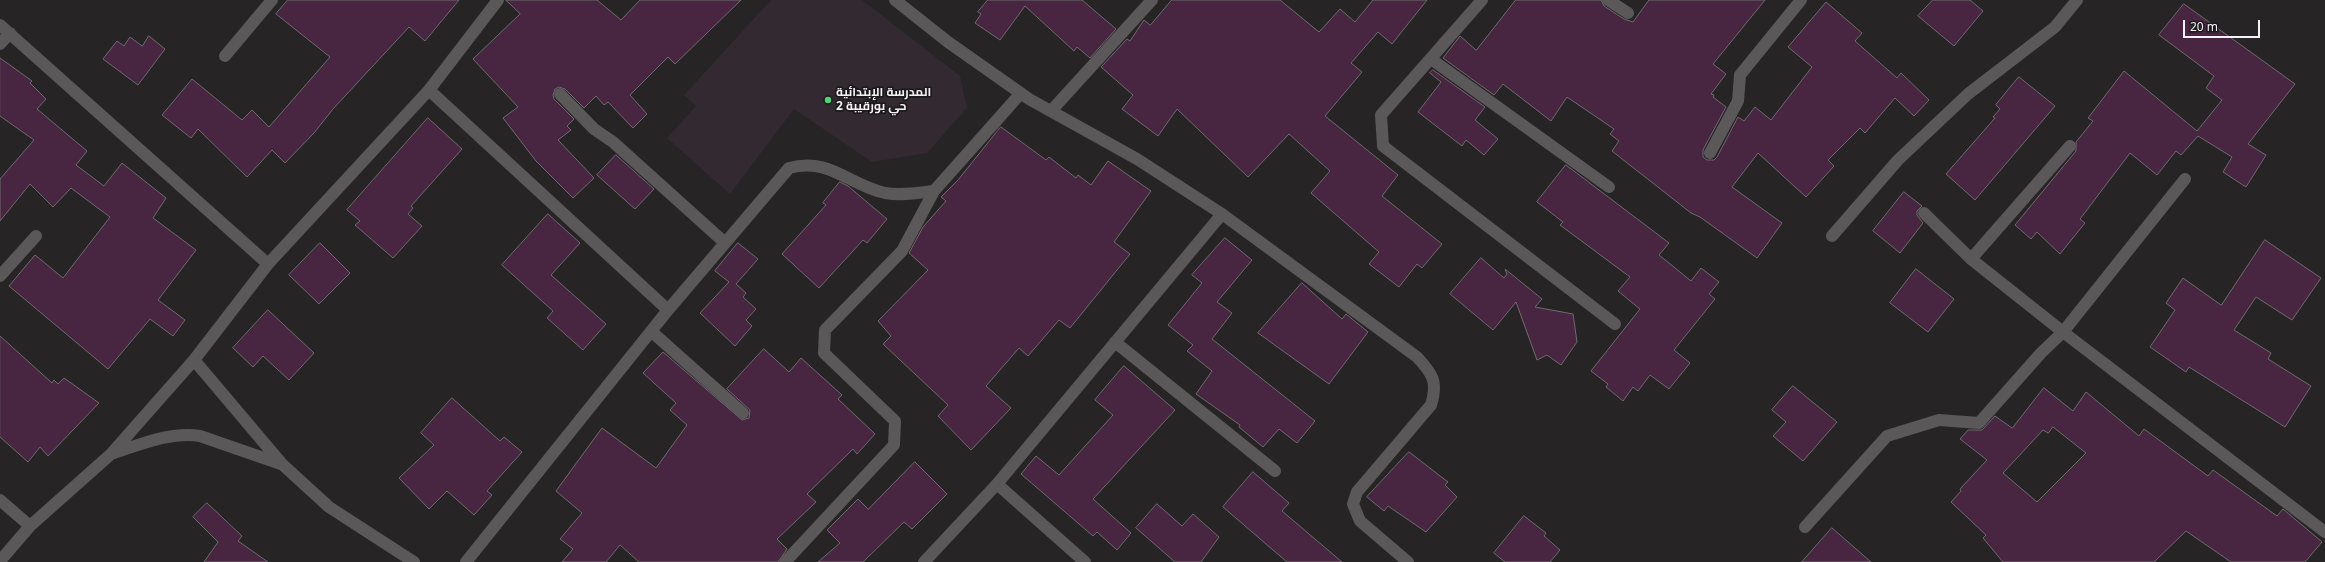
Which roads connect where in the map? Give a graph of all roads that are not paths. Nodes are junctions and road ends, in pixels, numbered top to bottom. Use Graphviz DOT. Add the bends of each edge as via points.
graph roads {
  1 [pos="272,0"];
  2 [pos="498,0"];
  3 [pos="896,0"];
  4 [pos="1152,0"];
  5 [pos="1482,0"];
  6 [pos="1608,0"];
  7 [pos="1801,0"];
  8 [pos="2077,0"];
  9 [pos="1628,13"];
  10 [pos="0,25"];
  11 [pos="10,33"];
  12 [pos="0,44"];
  13 [pos="225,56"];
  14 [pos="1431,59"];
  15 [pos="430,90"];
  16 [pos="1021,93"];
  17 [pos="560,94"];
  18 [pos="1051,111"];
  19 [pos="2070,146"];
  20 [pos="1710,152"];
  21 [pos="2185,179"];
  22 [pos="1609,187"];
  23 [pos="934,190"];
  24 [pos="1924,213"];
  25 [pos="1222,214"];
  26 [pos="36,236"];
  27 [pos="1832,236"];
  28 [pos="724,242"];
  29 [pos="1972,259"];
  30 [pos="268,264"];
  31 [pos="0,276"];
  32 [pos="668,310"];
  33 [pos="1615,324"];
  34 [pos="652,332"];
  35 [pos="2063,332"];
  36 [pos="1115,342"];
  37 [pos="194,360"];
  38 [pos="743,413"];
  39 [pos="111,454"];
  40 [pos="282,464"];
  41 [pos="1275,471"];
  42 [pos="997,484"];
  43 [pos="0,500"];
  44 [pos="30,526"];
  45 [pos="1805,527"];
  46 [pos="2325,532"];
  47 [pos="469,561"];
  48 [pos="0,562"];
  49 [pos="414,562"];
  50 [pos="785,562"];
  51 [pos="924,562"];
  52 [pos="1085,562"];
  53 [pos="1408,562"];
  1 -- 13 [label="street"];
  2 -- 15 [label="street"];
  3 -- 16 [label="street" via="948,42"];
  4 -- 18 [label="street"];
  5 -- 14 [label="street"];
  6 -- 9 [label="street"];
  7 -- 20 [label="street" via="1740,75 1738,101"];
  8 -- 27 [label="street" via="2055,27 1968,94 1903,155"];
  10 -- 11 [label="street"];
  11 -- 12 [label="street"];
  11 -- 30 [label="street"];
  14 -- 22 [label="street"];
  14 -- 33 [label="street" via="1381,115 1383,146"];
  15 -- 30 [label="street"];
  15 -- 32 [label="street"];
  16 -- 18 [label="street"];
  16 -- 23 [label="street"];
  17 -- 28 [label="street" via="594,129 613,142"];
  18 -- 25 [label="street" via="1137,159"];
  19 -- 29 [label="street"];
  21 -- 35 [label="street"];
  23 -- 28 [label="street" via="906,194 885,193 824,167 804,164 789,168"];
  23 -- 50 [label="street" via="902,251 825,330 824,353 895,421 894,445"];
  24 -- 29 [label="street"];
  25 -- 36 [label="street"];
  25 -- 53 [label="street" via="1417,356 1434,378 1435,391 1431,405 1358,492 1353,504 1360,521"];
  26 -- 31 [label="street"];
  28 -- 32 [label="street"];
  29 -- 35 [label="street"];
  30 -- 37 [label="street"];
  32 -- 34 [label="street"];
  34 -- 38 [label="street"];
  34 -- 47 [label="street"];
  35 -- 45 [label="street" via="1979,423 1939,420 1888,436"];
  35 -- 46 [label="street"];
  36 -- 41 [label="street"];
  36 -- 42 [label="street"];
  37 -- 39 [label="street"];
  37 -- 40 [label="street"];
  39 -- 40 [label="street" via="162,438 187,434 200,436"];
  39 -- 44 [label="street"];
  40 -- 49 [label="street" via="329,507"];
  42 -- 51 [label="street"];
  42 -- 52 [label="street"];
  43 -- 44 [label="street"];
  44 -- 48 [label="street"];
}
